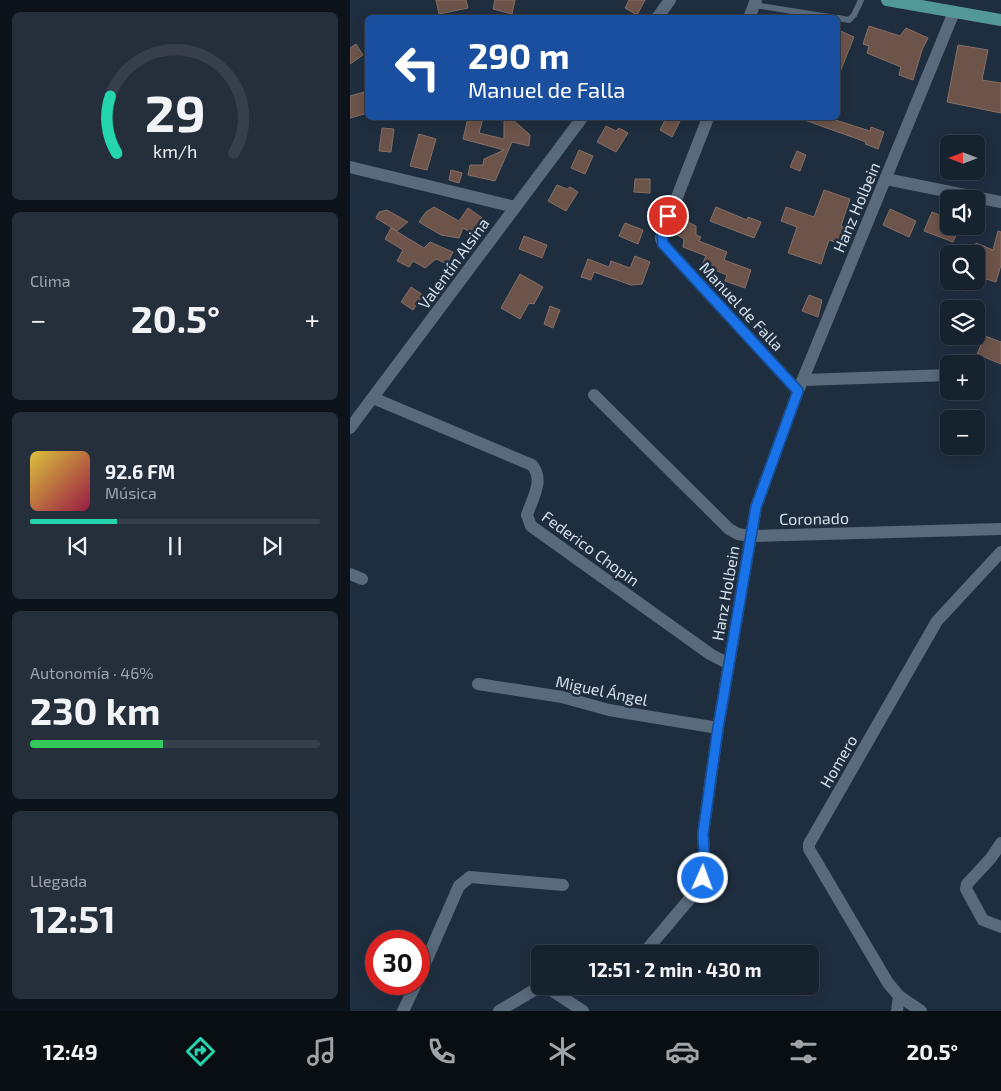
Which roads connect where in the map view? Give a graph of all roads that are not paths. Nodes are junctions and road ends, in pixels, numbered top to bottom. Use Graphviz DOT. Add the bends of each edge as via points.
graph roads {
  1 [pos="670,0"];
  2 [pos="861,0"];
  3 [pos="887,0"];
  4 [pos="755,2"];
  5 [pos="923,3"];
  6 [pos="954,12"];
  7 [pos="659,15"];
  8 [pos="750,15"];
  9 [pos="822,15"];
  10 [pos="840,18"];
  11 [pos="1001,20"];
  12 [pos="580,120"];
  13 [pos="707,120"];
  14 [pos="350,167"];
  15 [pos="886,179"];
  16 [pos="1001,202"];
  17 [pos="515,207"];
  18 [pos="940,376"];
  19 [pos="800,385"];
  20 [pos="594,395"];
  21 [pos="373,398"];
  22 [pos="350,428"];
  23 [pos="1001,529"];
  24 [pos="751,536"];
  25 [pos="1001,552"];
  26 [pos="350,574"];
  27 [pos="362,579"];
  28 [pos="729,664"];
  29 [pos="478,684"];
  30 [pos="718,728"];
  31 [pos="1001,843"];
  32 [pos="562,885"];
  33 [pos="1001,927"];
  34 [pos="651,945"];
  35 [pos="430,952"];
  36 [pos="531,992"];
  37 [pos="411,995"];
  38 [pos="559,995"];
  39 [pos="899,996"];
  40 [pos="403,1011"];
  41 [pos="499,1011"];
  42 [pos="583,1011"];
  43 [pos="898,1011"];
  44 [pos="921,1011"];
  1 -- 7 [label="street"];
  2 -- 10 [label="lane" via="849,20"];
  3 -- 5 [label="main road"];
  4 -- 8 [label="street"];
  4 -- 9 [label="lane"];
  5 -- 6 [label="main road"];
  6 -- 11 [label="main road"];
  6 -- 15 [label="street, Hanz Holbein"];
  12 -- 17 [label="street, Valentín Alsina"];
  13 -- 19 [label="street, Manuel de Falla" via="662,232 663,244"];
  14 -- 17 [label="street"];
  15 -- 16 [label="street"];
  15 -- 19 [label="street, Hanz Holbein"];
  17 -- 21 [label="street, Valentín Alsina"];
  18 -- 19 [label="street"];
  19 -- 24 [label="street, Hanz Holbein" via="758,502"];
  20 -- 24 [label="street, Coronado" via="729,529"];
  21 -- 22 [label="street, Valentín Alsina"];
  21 -- 28 [label="street, Federico Chopin" via="532,465 538,475 538,483 527,515 531,526 710,654"];
  23 -- 24 [label="street, Coronado"];
  24 -- 28 [label="street, Hanz Holbein"];
  25 -- 39 [label="street, Homero" via="937,621 809,844 809,849"];
  26 -- 27 [label="street"];
  28 -- 30 [label="street, Hanz Holbein"];
  29 -- 30 [label="street, Miguel Ángel"];
  30 -- 34 [label="street, Hanz Holbein" via="703,834 703,878 698,889"];
  31 -- 33 [label="street" via="966,889 983,920"];
  32 -- 35 [label="street" via="470,877 459,886"];
  36 -- 41 [label="street"];
  37 -- 40 [label="street"];
  38 -- 42 [label="street"];
  39 -- 43 [label="street"];
  39 -- 44 [label="street"];
}
